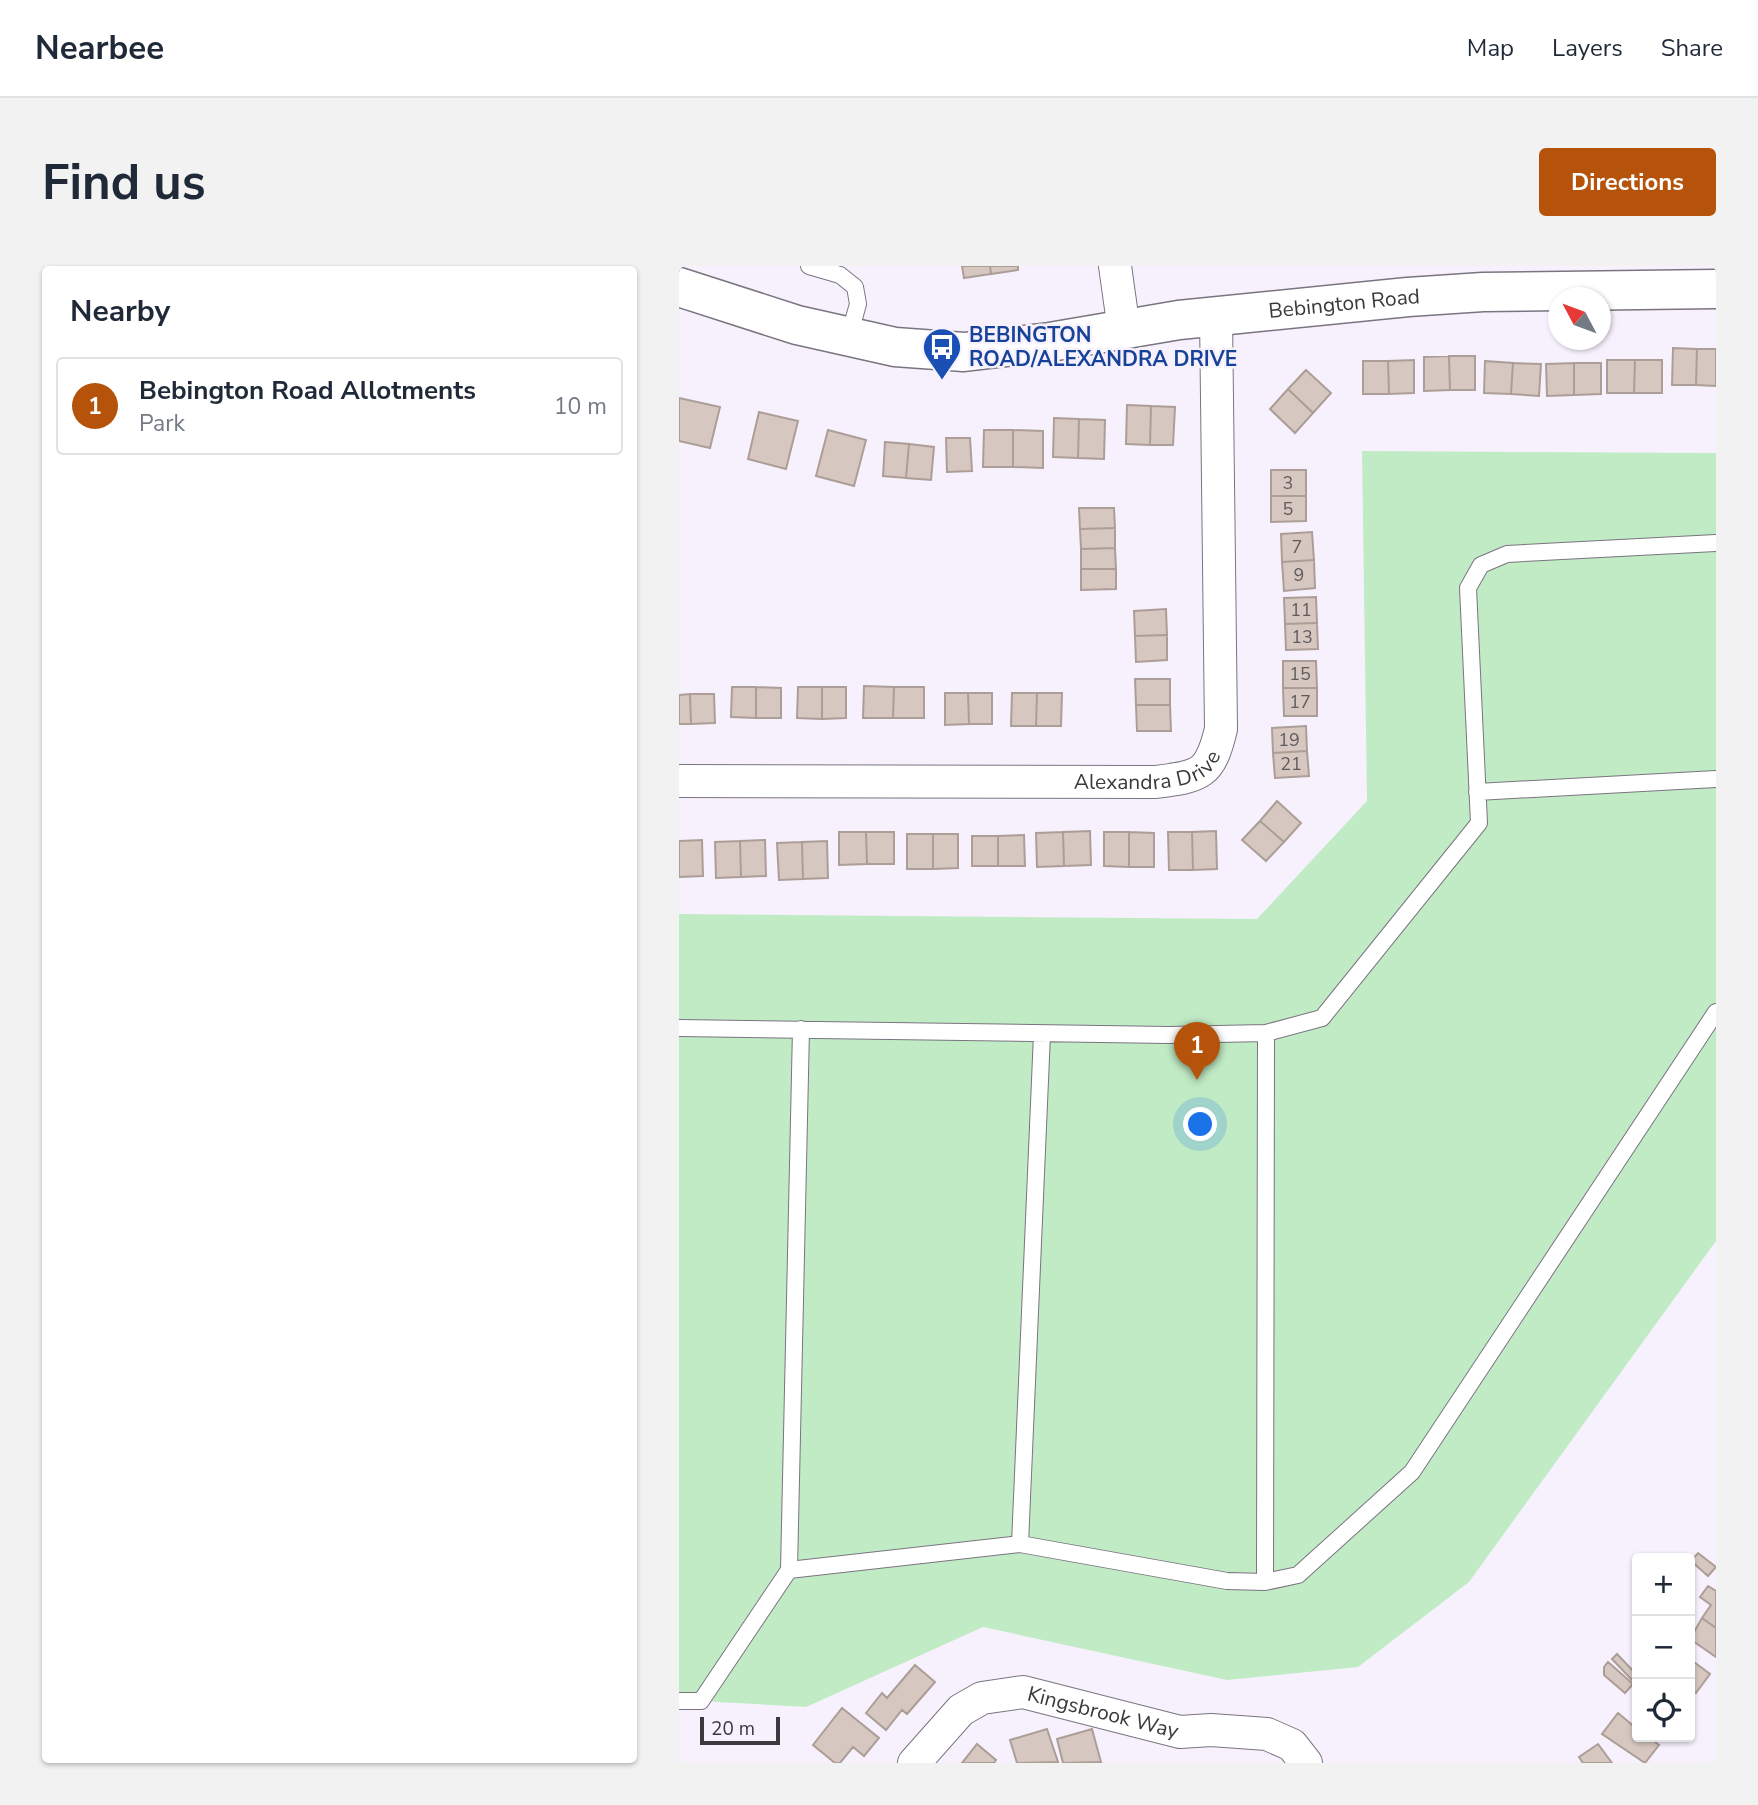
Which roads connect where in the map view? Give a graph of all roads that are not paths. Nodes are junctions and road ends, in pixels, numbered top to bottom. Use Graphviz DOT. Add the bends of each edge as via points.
graph roads {
  1 [pos="809,266"];
  2 [pos="1115,266"];
  3 [pos="679,287"];
  4 [pos="1716,289"];
  5 [pos="1216,316"];
  6 [pos="1124,330"];
  7 [pos="849,337"];
  8 [pos="1716,543"];
  9 [pos="1716,779"];
  10 [pos="679,781"];
  11 [pos="1477,792"];
  12 [pos="1716,1012"];
  13 [pos="679,1028"];
  14 [pos="801,1028"];
  15 [pos="1266,1033"];
  16 [pos="1042,1034"];
  17 [pos="1020,1544"];
  18 [pos="789,1570"];
  19 [pos="1265,1582"];
  20 [pos="679,1701"];
  21 [pos="914,1763"];
  22 [pos="1306,1763"];
  1 -- 7 [label="lane" via="840,275 855,287 858,304"];
  2 -- 6 [label="street"];
  3 -- 7 [label="main road, Bebington Road"];
  4 -- 5 [label="main road, Bebington Road" via="1483,292"];
  5 -- 6 [label="main road, Bebington Road"];
  5 -- 10 [label="street, Alexandra Drive" via="1221,729 1215,755 1203,771 1156,782"];
  6 -- 7 [label="main road, Bebington Road" via="964,352 895,347"];
  8 -- 11 [label="lane" via="1507,554 1481,565 1468,588"];
  9 -- 11 [label="lane"];
  11 -- 15 [label="lane" via="1479,823 1322,1018"];
  12 -- 19 [label="lane" via="1412,1472 1298,1575"];
  13 -- 14 [label="lane"];
  14 -- 16 [label="lane"];
  14 -- 18 [label="lane"];
  15 -- 16 [label="lane"];
  15 -- 19 [label="lane"];
  16 -- 17 [label="lane"];
  17 -- 18 [label="lane"];
  17 -- 19 [label="lane" via="1227,1581"];
  18 -- 20 [label="lane" via="701,1701"];
  21 -- 22 [label="street, Kingsbrook Way" via="961,1710 982,1698 1023,1692 1180,1732 1267,1734 1292,1745"];
}
